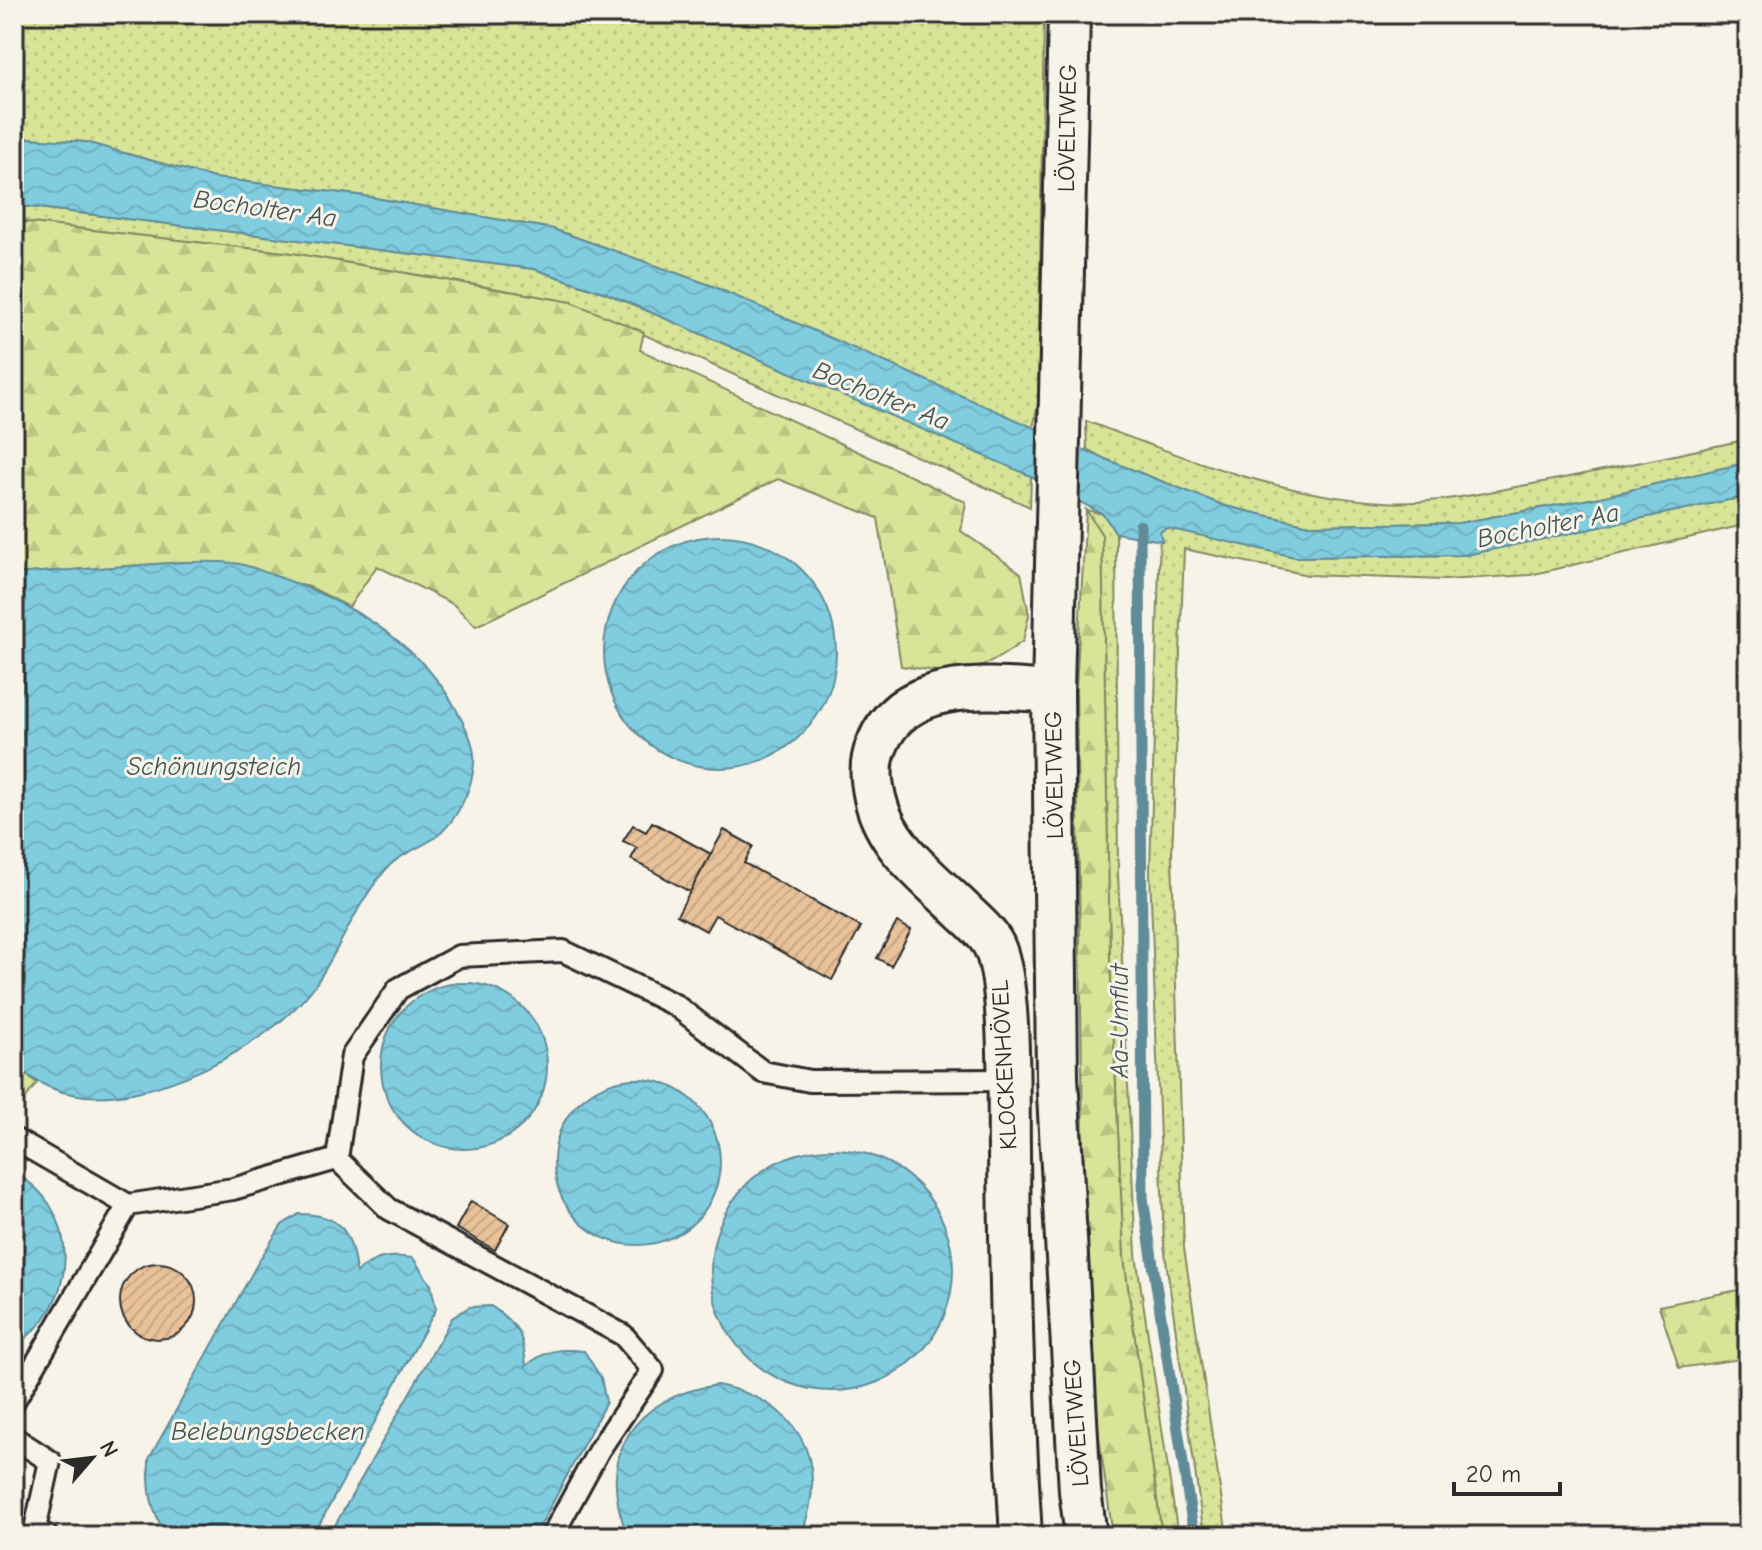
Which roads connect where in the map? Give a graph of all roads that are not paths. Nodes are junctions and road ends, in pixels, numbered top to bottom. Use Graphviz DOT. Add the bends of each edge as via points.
graph roads {
  1 [pos="1069,14"];
  2 [pos="1053,692"];
  3 [pos="1008,1080"];
  4 [pos="14,1139"];
  5 [pos="337,1159"];
  6 [pos="128,1205"];
  7 [pos="14,1401"];
  8 [pos="14,1438"];
  9 [pos="47,1536"];
  10 [pos="552,1536"];
  11 [pos="1021,1536"];
  12 [pos="1086,1536"];
  1 -- 2 [label="street, LÖVELTWEG"];
  2 -- 3 [label="street, KLOCKENHÖVEL" via="978,687 926,697 886,726 869,773 880,821 907,857 994,946 1004,995"];
  2 -- 12 [label="street, LÖVELTWEG" via="1057,1077"];
  3 -- 5 [label="lane" via="810,1081 763,1072 675,1005 563,951 459,956 398,989 352,1056"];
  3 -- 11 [label="street, KLOCKENHÖVEL" via="1012,1390"];
  4 -- 6 [label="lane"];
  5 -- 6 [label="lane" via="233,1189"];
  5 -- 10 [label="lane" via="389,1209 623,1335 653,1370 599,1450"];
  6 -- 7 [label="lane"];
  8 -- 9 [label="lane" via="50,1461 35,1529"];
}
